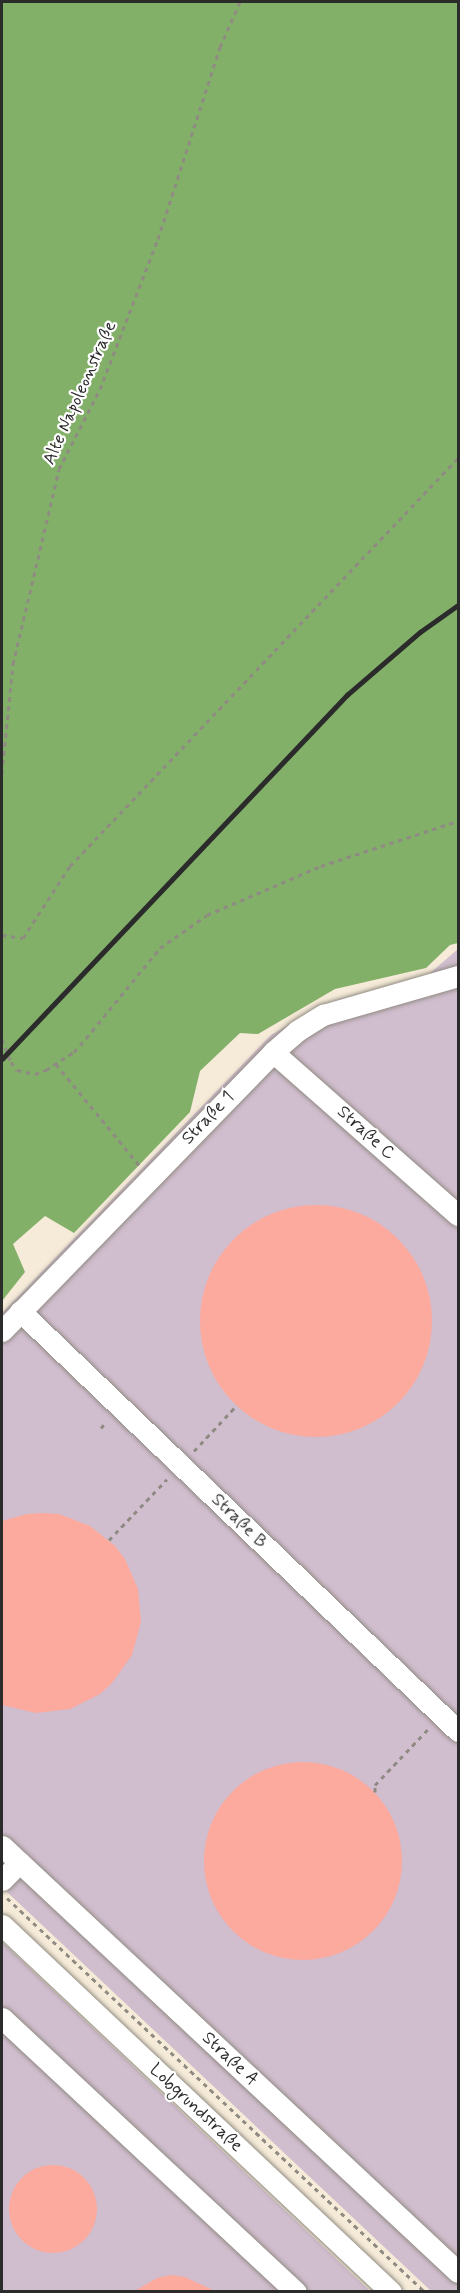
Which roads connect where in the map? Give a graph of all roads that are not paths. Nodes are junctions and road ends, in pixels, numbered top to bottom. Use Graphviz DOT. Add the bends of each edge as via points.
graph roads {
  1 [pos="459,976"];
  2 [pos="273,1052"];
  3 [pos="459,1215"];
  4 [pos="20,1311"];
  5 [pos="2,1331"];
  6 [pos="459,1731"];
  7 [pos="2,1846"];
  8 [pos="20,1862"];
  9 [pos="2,1881"];
  10 [pos="2,1925"];
  11 [pos="2,2018"];
  12 [pos="459,2272"];
  13 [pos="296,2292"];
  14 [pos="391,2292"];
  1 -- 2 [label="street, Straße 1" via="323,1015"];
  2 -- 3 [label="street, Straße C"];
  2 -- 4 [label="street, Straße 1"];
  4 -- 5 [label="street, Straße 1"];
  4 -- 6 [label="street, Straße B"];
  7 -- 8 [label="street, Straße A"];
  8 -- 9 [label="street"];
  8 -- 12 [label="street, Straße A"];
  10 -- 14 [label="street, Lobgrundstraße"];
  11 -- 13 [label="street"];
}
